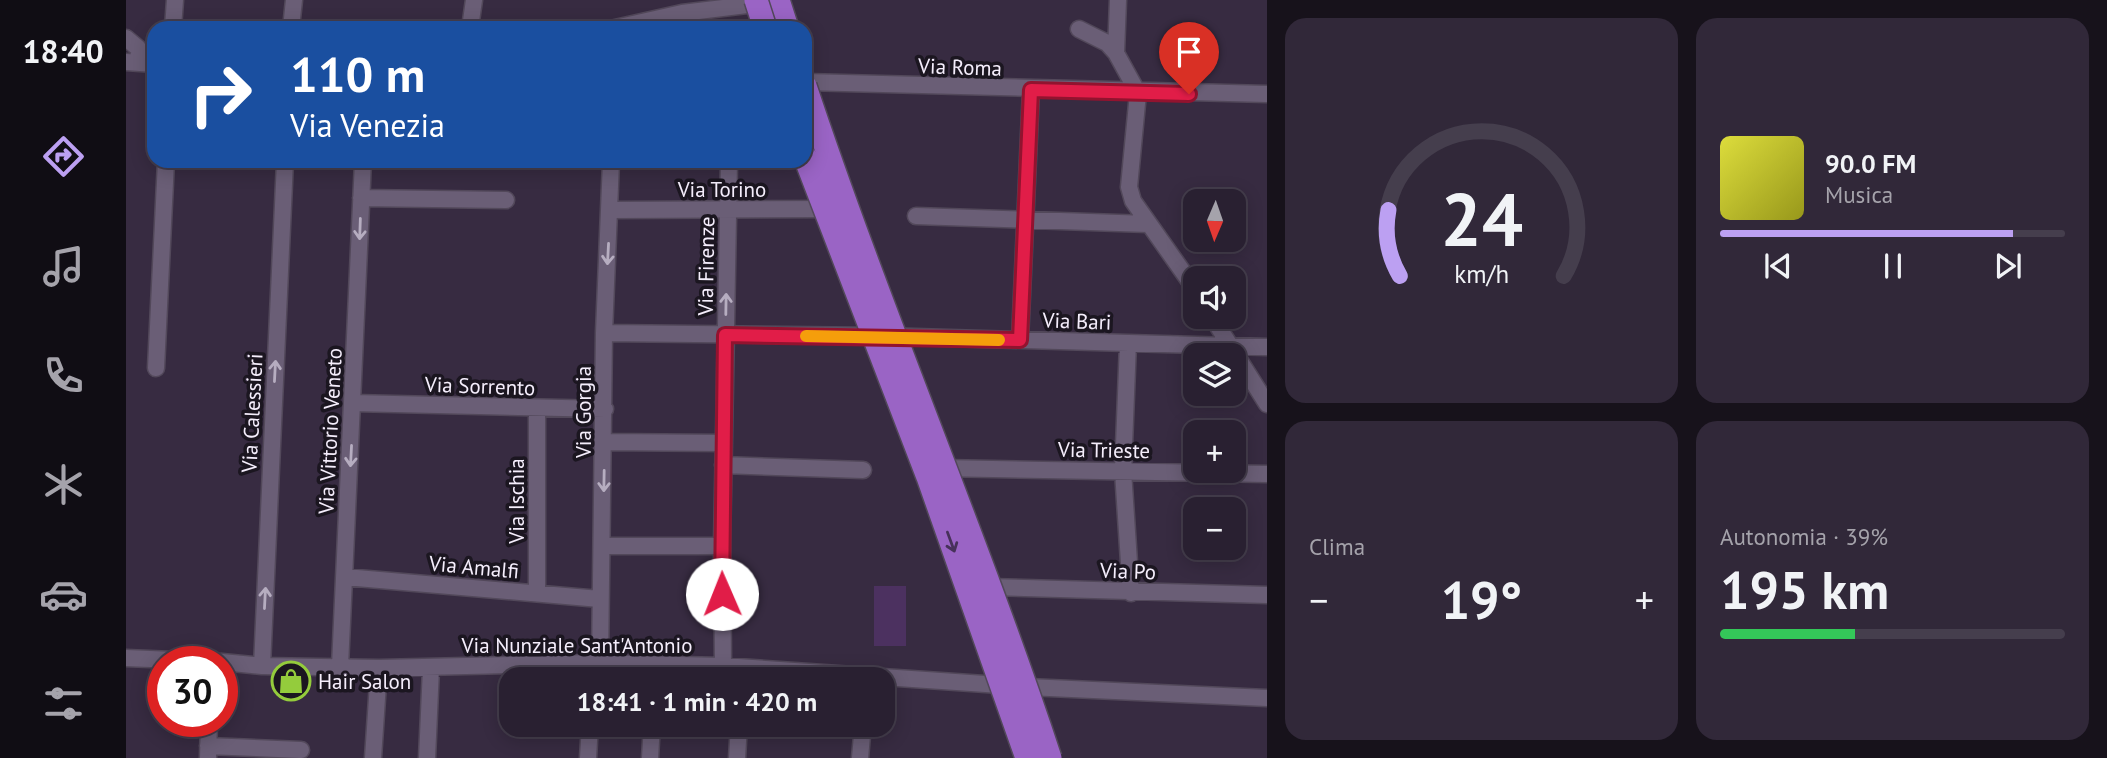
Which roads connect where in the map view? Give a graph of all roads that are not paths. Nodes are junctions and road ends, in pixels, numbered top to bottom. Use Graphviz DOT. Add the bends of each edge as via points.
graph roads {
  1 [pos="175,0"];
  2 [pos="294,0"];
  3 [pos="474,0"];
  4 [pos="1118,0"];
  5 [pos="765,1"];
  6 [pos="174,21"];
  7 [pos="292,21"];
  8 [pos="471,21"];
  9 [pos="646,21"];
  10 [pos="765,21"];
  11 [pos="770,21"];
  12 [pos="781,21"];
  13 [pos="1079,29"];
  14 [pos="126,38"];
  15 [pos="1116,53"];
  16 [pos="140,63"];
  17 [pos="812,84"];
  18 [pos="812,88"];
  19 [pos="1031,90"];
  20 [pos="1138,93"];
  21 [pos="1267,94"];
  22 [pos="812,143"];
  23 [pos="166,168"];
  24 [pos="285,168"];
  25 [pos="363,168"];
  26 [pos="611,168"];
  27 [pos="729,168"];
  28 [pos="809,168"];
  29 [pos="361,198"];
  30 [pos="506,200"];
  31 [pos="835,209"];
  32 [pos="610,210"];
  33 [pos="728,211"];
  34 [pos="916,216"];
  35 [pos="1024,220"];
  36 [pos="1148,224"];
  37 [pos="1183,272"];
  38 [pos="604,333"];
  39 [pos="725,335"];
  40 [pos="881,336"];
  41 [pos="1020,340"];
  42 [pos="1128,343"];
  43 [pos="1183,345"];
  44 [pos="1246,346"];
  45 [pos="1267,347"];
  46 [pos="156,368"];
  47 [pos="1246,371"];
  48 [pos="353,403"];
  49 [pos="1267,404"];
  50 [pos="537,409"];
  51 [pos="605,409"];
  52 [pos="604,442"];
  53 [pos="724,443"];
  54 [pos="723,465"];
  55 [pos="941,468"];
  56 [pos="863,470"];
  57 [pos="1123,471"];
  58 [pos="1267,474"];
  59 [pos="603,546"];
  60 [pos="722,546"];
  61 [pos="345,577"];
  62 [pos="988,587"];
  63 [pos="537,593"];
  64 [pos="1131,593"];
  65 [pos="1267,595"];
  66 [pos="600,599"];
  67 [pos="126,658"];
  68 [pos="147,659"];
  69 [pos="238,663"];
  70 [pos="262,666"];
  71 [pos="340,666"];
  72 [pos="723,666"];
  73 [pos="595,667"];
  74 [pos="712,667"];
  75 [pos="726,667"];
  76 [pos="379,668"];
  77 [pos="431,668"];
  78 [pos="499,668"];
  79 [pos="895,678"];
  80 [pos="1028,687"];
  81 [pos="1267,698"];
  82 [pos="589,737"];
  83 [pos="651,737"];
  84 [pos="738,737"];
  85 [pos="862,737"];
  86 [pos="301,750"];
  87 [pos="208,752"];
  88 [pos="373,758"];
  89 [pos="427,758"];
  90 [pos="588,758"];
  91 [pos="650,758"];
  92 [pos="737,758"];
  93 [pos="860,758"];
  94 [pos="1027,758"];
  95 [pos="1051,758"];
  1 -- 6 [label="street"];
  2 -- 7 [label="street"];
  3 -- 8 [label="street"];
  4 -- 15 [label="street"];
  5 -- 9 [label="street"];
  5 -- 10 [label="highway, bridge"];
  5 -- 11 [label="street"];
  5 -- 12 [label="highway"];
  13 -- 15 [label="street"];
  14 -- 16 [label="street" via="138,48"];
  15 -- 20 [label="street"];
  17 -- 19 [label="street, Via Roma"];
  18 -- 95 [label="highway, bridge" via="841,192 1003,616"];
  19 -- 20 [label="street, Via Roma"];
  19 -- 35 [label="street"];
  20 -- 21 [label="street, Via Roma"];
  20 -- 36 [label="street" via="1129,187"];
  22 -- 31 [label="street"];
  23 -- 46 [label="street"];
  70 -- 24 [label="street, Via Calessieri, one-way"];
  25 -- 29 [label="street, Via Vittorio Veneto"];
  26 -- 32 [label="street, Via Gorgia"];
  27 -- 33 [label="street, Via Firenze"];
  28 -- 94 [label="highway, one-way, bridge" via="928,477"];
  29 -- 30 [label="street"];
  29 -- 48 [label="street, Via Vittorio Veneto, one-way"];
  31 -- 33 [label="street, Via Torino"];
  31 -- 40 [label="street"];
  32 -- 33 [label="street, Via Torino"];
  32 -- 38 [label="street, Via Gorgia, one-way"];
  39 -- 33 [label="street, Via Firenze, one-way"];
  34 -- 35 [label="street"];
  35 -- 36 [label="street"];
  35 -- 41 [label="street"];
  36 -- 37 [label="street"];
  38 -- 39 [label="street, Via Bari"];
  38 -- 51 [label="street, Via Gorgia"];
  39 -- 40 [label="street, Via Bari"];
  39 -- 53 [label="street, Via Firenze"];
  40 -- 41 [label="street, Via Bari"];
  40 -- 55 [label="street"];
  41 -- 42 [label="street, Via Bari"];
  42 -- 43 [label="street, Via Bari"];
  42 -- 57 [label="street"];
  44 -- 45 [label="street, Via Bari"];
  47 -- 49 [label="street"];
  48 -- 50 [label="street, Via Sorrento"];
  48 -- 61 [label="street, Via Vittorio Veneto, one-way"];
  50 -- 51 [label="street, Via Sorrento"];
  50 -- 63 [label="street, Via Ischia"];
  51 -- 52 [label="street, Via Gorgia"];
  52 -- 53 [label="street"];
  52 -- 59 [label="street, Via Gorgia, one-way"];
  53 -- 54 [label="street, Via Firenze"];
  54 -- 56 [label="street"];
  54 -- 60 [label="street, Via Firenze"];
  55 -- 57 [label="street, Via Trieste"];
  55 -- 62 [label="street"];
  57 -- 58 [label="street, Via Trieste"];
  57 -- 64 [label="street"];
  59 -- 60 [label="street"];
  59 -- 66 [label="street, Via Gorgia"];
  60 -- 72 [label="street, Via Firenze"];
  61 -- 63 [label="street, Via Amalfi"];
  61 -- 71 [label="street, Via Vittorio Veneto"];
  62 -- 64 [label="street, Via Po"];
  62 -- 80 [label="street"];
  63 -- 66 [label="street, Via Amalfi"];
  64 -- 65 [label="street, Via Po"];
  66 -- 73 [label="street, Via Gorgia"];
  67 -- 68 [label="street, Via Nunziale Sant'Antonio"];
  69 -- 70 [label="street, Via Nunziale Sant'Antonio"];
  70 -- 71 [label="street, Via Nunziale Sant'Antonio"];
  71 -- 76 [label="street, Via Nunziale Sant'Antonio"];
  72 -- 74 [label="street, Via Nunziale Sant'Antonio"];
  72 -- 75 [label="street, Via Nunziale Sant'Antonio"];
  76 -- 77 [label="street, Via Nunziale Sant'Antonio"];
  76 -- 88 [label="street"];
  77 -- 78 [label="street, Via Nunziale Sant'Antonio"];
  77 -- 89 [label="street"];
  79 -- 80 [label="street, Via Nunziale Sant'Antonio"];
  80 -- 81 [label="street, Via Nunziale Sant'Antonio"];
  80 -- 95 [label="street"];
  82 -- 90 [label="street"];
  83 -- 91 [label="street"];
  84 -- 92 [label="street"];
  85 -- 93 [label="street"];
  86 -- 87 [label="street"];
}
